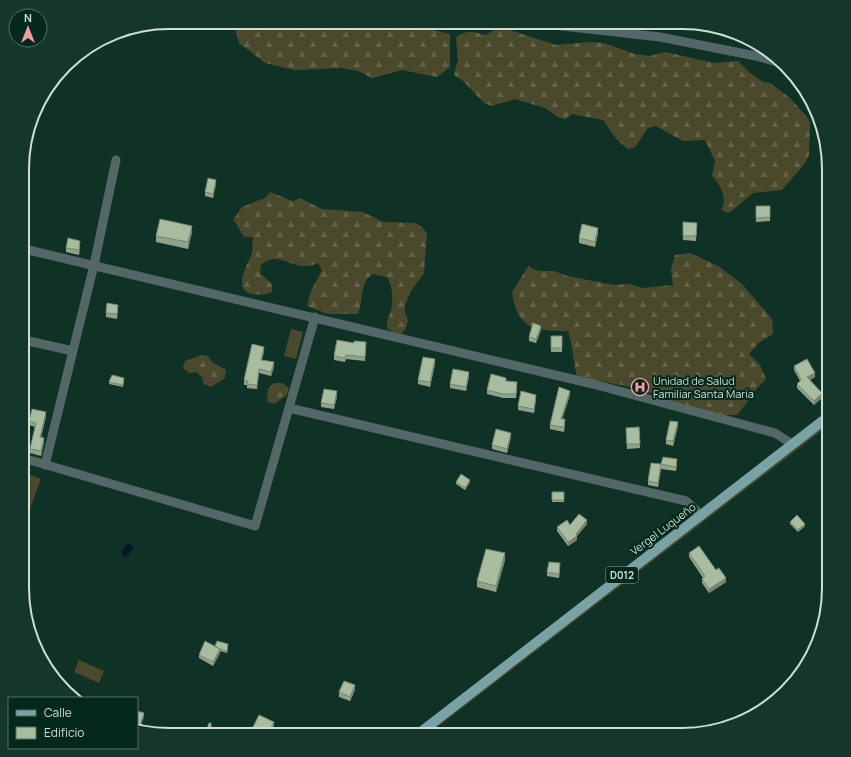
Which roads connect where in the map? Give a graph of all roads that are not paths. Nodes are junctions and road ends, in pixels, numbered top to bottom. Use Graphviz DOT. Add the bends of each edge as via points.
graph roads {
  1 [pos="575,29"];
  2 [pos="769,60"];
  3 [pos="116,160"];
  4 [pos="29,250"];
  5 [pos="94,265"];
  6 [pos="315,318"];
  7 [pos="29,341"];
  8 [pos="73,351"];
  9 [pos="289,408"];
  10 [pos="822,421"];
  11 [pos="792,444"];
  12 [pos="29,460"];
  13 [pos="45,465"];
  14 [pos="701,515"];
  15 [pos="426,728"];
  1 -- 2 [label="street" via="660,36"];
  3 -- 5 [label="street"];
  4 -- 5 [label="street"];
  5 -- 6 [label="street"];
  5 -- 8 [label="street"];
  6 -- 9 [label="street"];
  6 -- 11 [label="street" via="616,390 775,433"];
  7 -- 8 [label="street"];
  8 -- 13 [label="street"];
  9 -- 13 [label="street" via="255,526"];
  9 -- 14 [label="street" via="686,502"];
  10 -- 11 [label="main road, Vergel Luqueño / D012"];
  11 -- 14 [label="main road, Vergel Luqueño / D012"];
  12 -- 13 [label="street"];
  14 -- 15 [label="main road, Vergel Luqueño / D012"];
}
